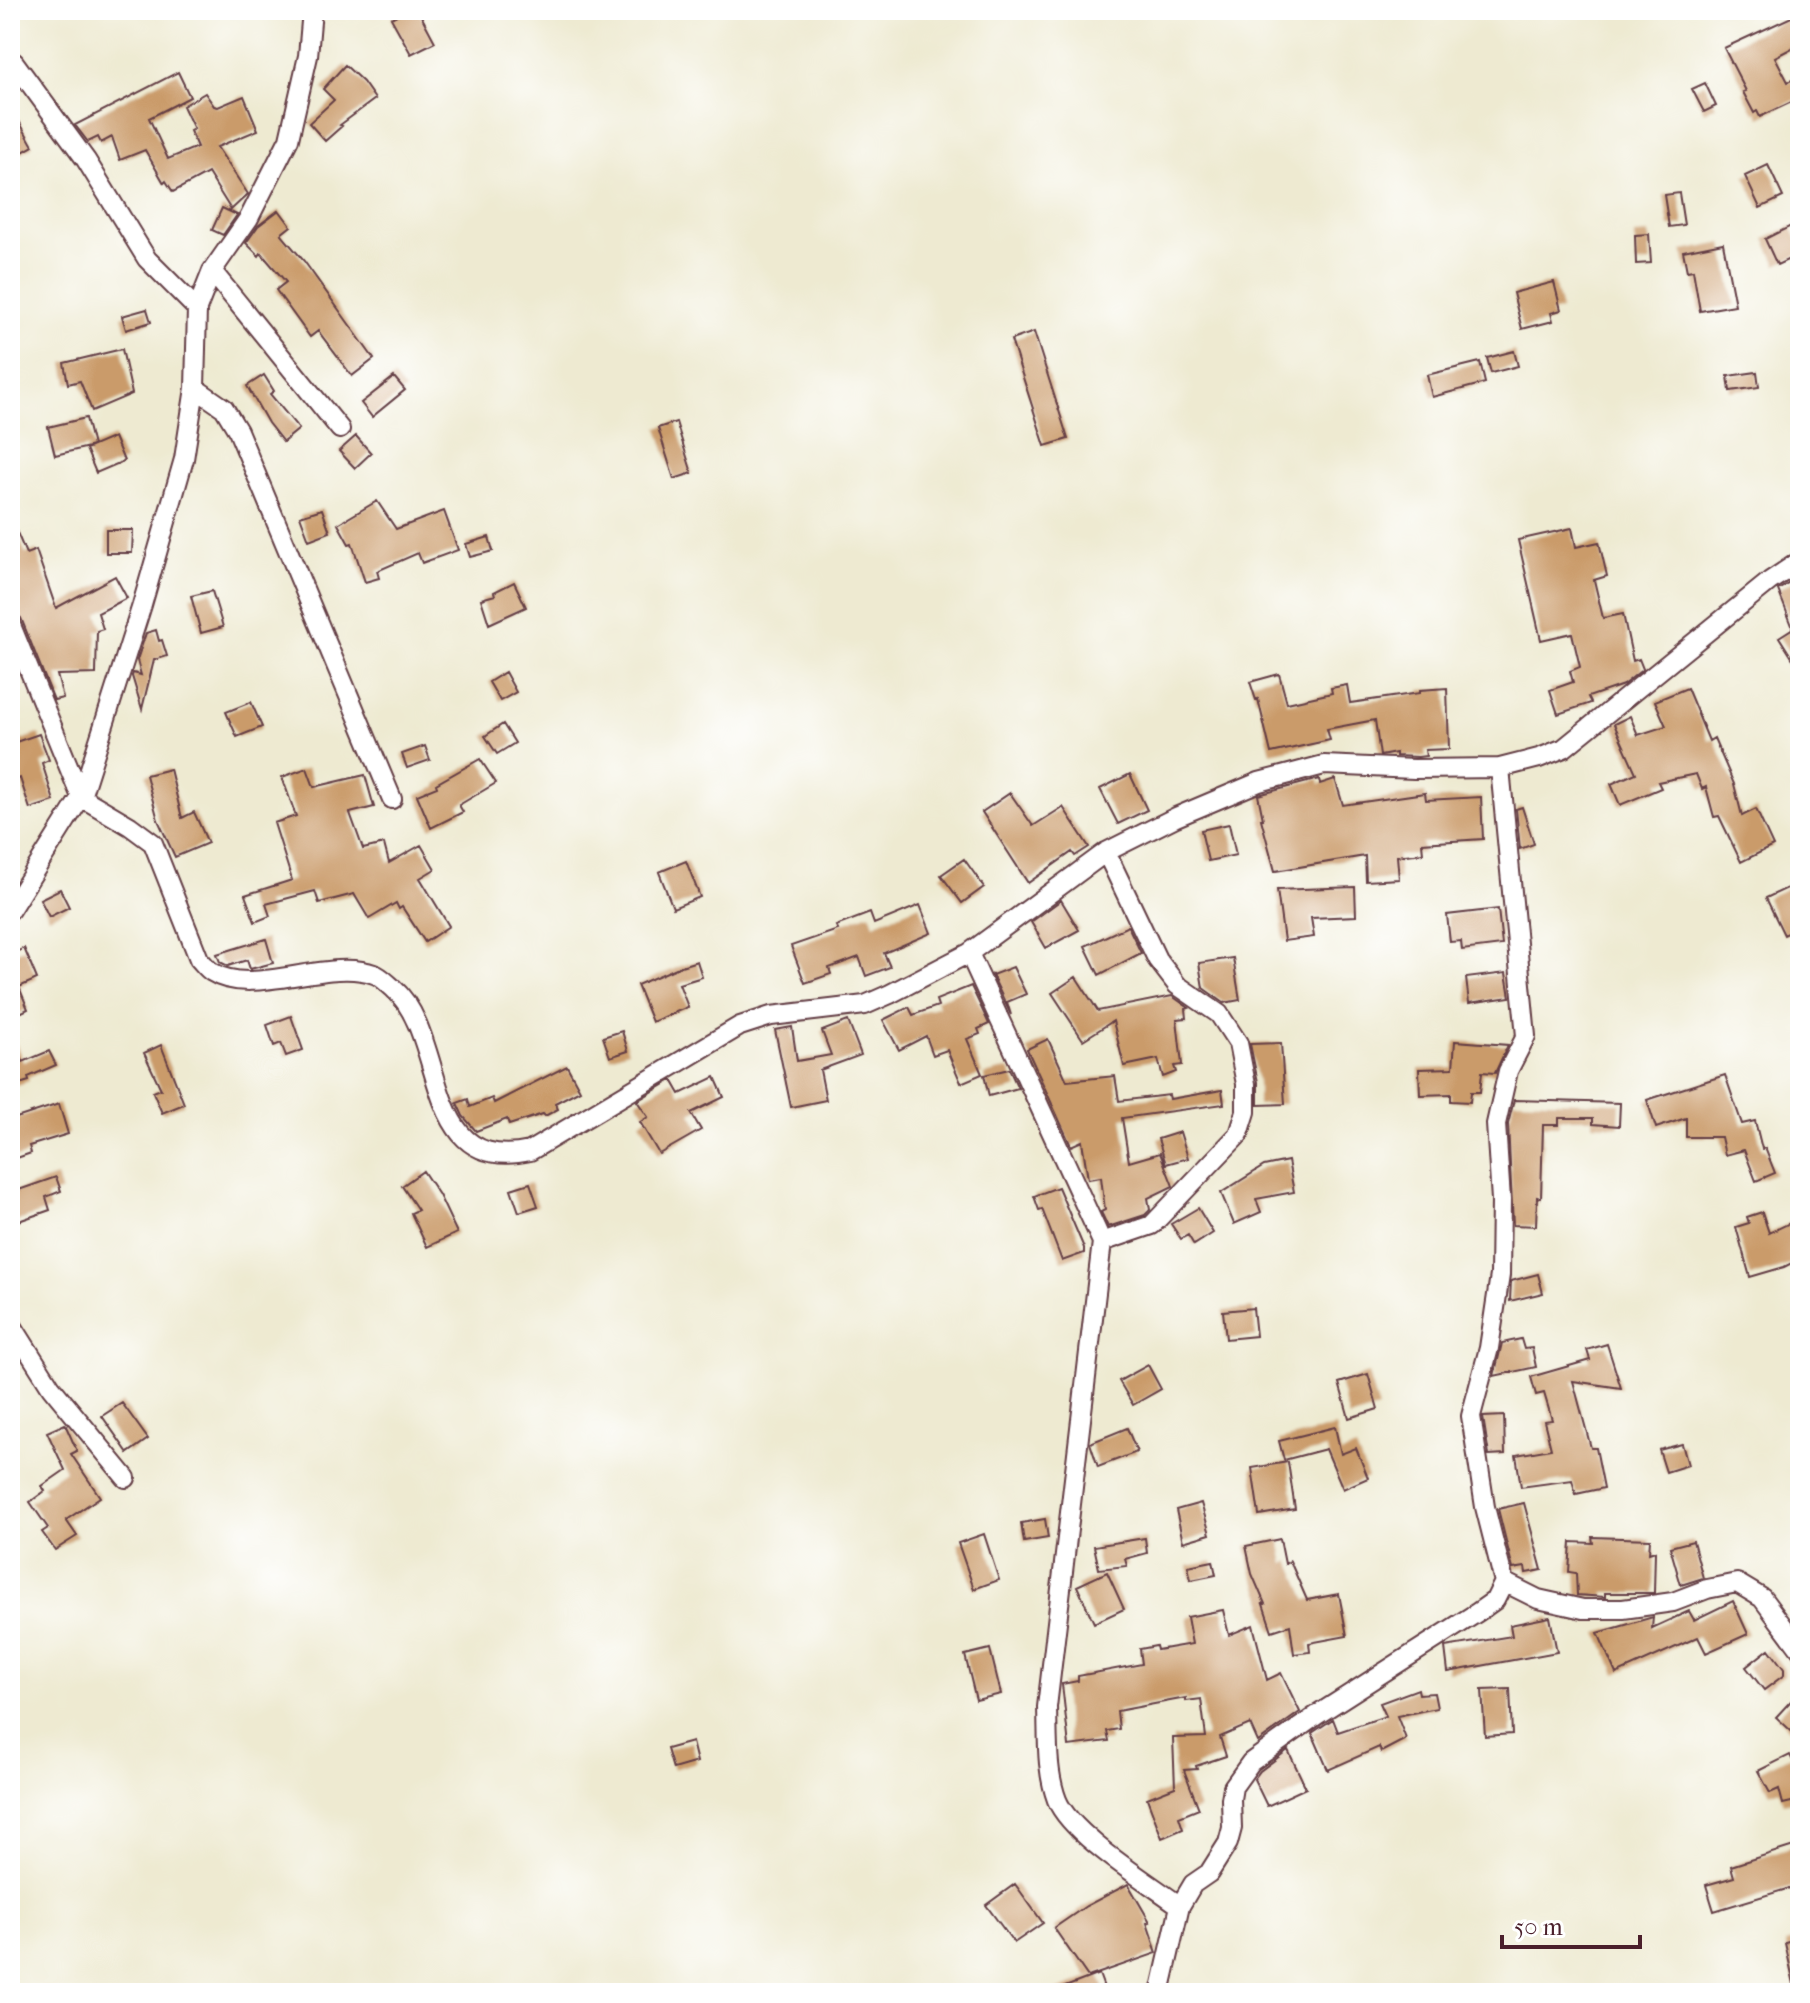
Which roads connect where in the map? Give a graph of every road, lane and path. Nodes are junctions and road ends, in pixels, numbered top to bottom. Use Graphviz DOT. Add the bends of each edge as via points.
graph roads {
  1 [pos="312,10"];
  2 [pos="14,62"];
  3 [pos="212,271"];
  4 [pos="197,309"];
  5 [pos="195,388"];
  6 [pos="340,429"];
  7 [pos="1800,561"];
  8 [pos="10,623"];
  9 [pos="15,653"];
  10 [pos="1500,768"];
  11 [pos="81,797"];
  12 [pos="392,799"];
  13 [pos="1106,852"];
  14 [pos="10,910"];
  15 [pos="969,953"];
  16 [pos="1102,1242"];
  17 [pos="10,1322"];
  18 [pos="126,1478"];
  19 [pos="1504,1582"];
  20 [pos="1800,1649"];
  21 [pos="1180,1906"];
  22 [pos="1160,1993"];
  1 -- 3 [label="street" via="308,56 289,139 249,218"];
  2 -- 4 [label="street" via="86,160 147,259"];
  3 -- 4 [label="street"];
  3 -- 6 [label="street"];
  4 -- 5 [label="street"];
  5 -- 11 [label="street" via="184,459"];
  5 -- 12 [label="street" via="224,408 238,431"];
  7 -- 10 [label="street" via="1564,748"];
  8 -- 9 [label="street"];
  9 -- 11 [label="street"];
  10 -- 13 [label="street" via="1324,765 1259,782"];
  10 -- 19 [label="street" via="1526,1036 1508,1071 1496,1124 1500,1275 1471,1416 1485,1507"];
  11 -- 14 [label="street"];
  11 -- 15 [label="street" via="153,843 199,959 212,972 239,981 349,969 376,974 397,992 415,1020 451,1123 478,1149 509,1155 530,1151 740,1026 771,1016 865,1005"];
  13 -- 15 [label="street"];
  13 -- 16 [label="street" via="1157,959 1177,985 1219,1014 1238,1043 1246,1112 1239,1134 1152,1225"];
  15 -- 16 [label="street"];
  16 -- 21 [label="street" via="1047,1707 1050,1770 1058,1803 1079,1831"];
  17 -- 18 [label="street" via="51,1387"];
  19 -- 20 [label="street" via="1538,1599 1583,1609 1673,1602 1737,1583 1762,1598"];
  19 -- 21 [label="street" via="1495,1600 1251,1762 1233,1787 1228,1843"];
  21 -- 22 [label="street"];
}
